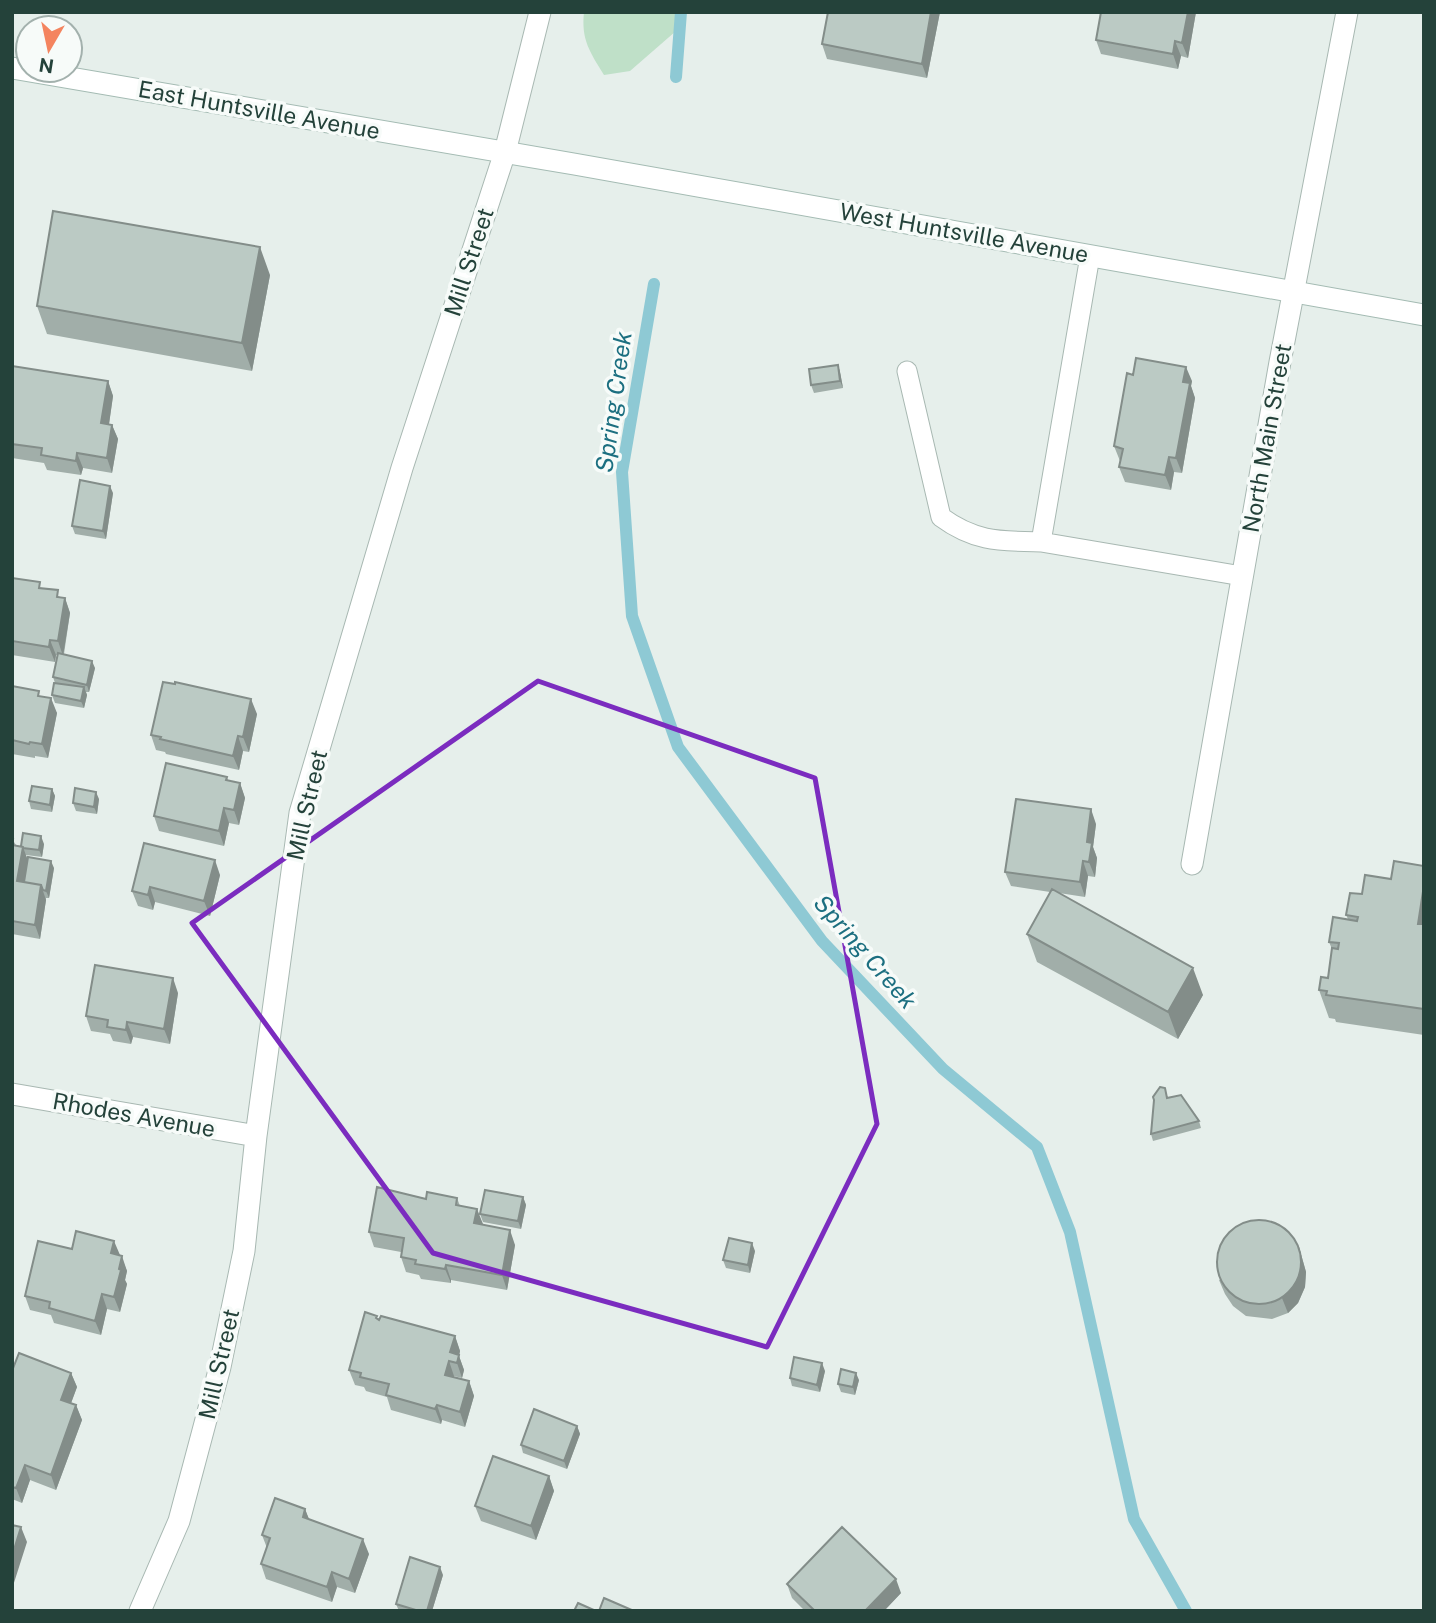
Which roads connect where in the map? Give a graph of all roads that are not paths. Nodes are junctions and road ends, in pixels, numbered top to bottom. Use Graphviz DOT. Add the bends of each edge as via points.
graph roads {
  1 [pos="540,12"];
  2 [pos="1347,12"];
  3 [pos="12,68"];
  4 [pos="505,152"];
  5 [pos="1090,256"];
  6 [pos="1294,293"];
  7 [pos="1424,315"];
  8 [pos="907,371"];
  9 [pos="1041,542"];
  10 [pos="1242,576"];
  11 [pos="1192,864"];
  12 [pos="12,1094"];
  13 [pos="256,1136"];
  14 [pos="140,1611"];
  1 -- 4 [label="street, Mill Street"];
  2 -- 6 [label="street, North Main Street"];
  3 -- 4 [label="street, East Huntsville Avenue"];
  4 -- 5 [label="street, West Huntsville Avenue"];
  4 -- 13 [label="street, Mill Street" via="402,468 300,813"];
  5 -- 6 [label="street, West Huntsville Avenue"];
  5 -- 9 [label="lane"];
  6 -- 7 [label="street, West Huntsville Avenue"];
  6 -- 10 [label="street, North Main Street"];
  8 -- 9 [label="lane" via="941,517 961,531 995,541"];
  9 -- 10 [label="lane"];
  10 -- 11 [label="street, North Main Street"];
  12 -- 13 [label="street, Rhodes Avenue"];
  13 -- 14 [label="street, Mill Street" via="244,1251 220,1367 179,1521"];
}
